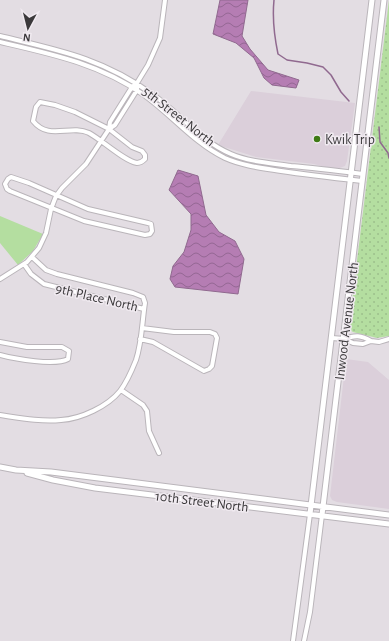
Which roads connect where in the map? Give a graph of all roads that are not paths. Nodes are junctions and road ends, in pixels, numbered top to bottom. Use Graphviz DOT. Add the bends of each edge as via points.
graph roads {
  1 [pos="165,0"];
  2 [pos="372,0"];
  3 [pos="384,0"];
  4 [pos="0,36"];
  5 [pos="0,42"];
  6 [pos="137,83"];
  7 [pos="132,87"];
  8 [pos="137,90"];
  9 [pos="109,129"];
  10 [pos="101,140"];
  11 [pos="351,173"];
  12 [pos="363,174"];
  13 [pos="350,180"];
  14 [pos="362,182"];
  15 [pos="56,196"];
  16 [pos="51,209"];
  17 [pos="32,257"];
  18 [pos="24,264"];
  19 [pos="0,279"];
  20 [pos="144,309"];
  21 [pos="142,328"];
  22 [pos="332,338"];
  23 [pos="140,339"];
  24 [pos="344,339"];
  25 [pos="389,339"];
  26 [pos="371,341"];
  27 [pos="0,342"];
  28 [pos="0,355"];
  29 [pos="121,390"];
  30 [pos="0,415"];
  31 [pos="159,453"];
  32 [pos="0,467"];
  33 [pos="16,470"];
  34 [pos="312,505"];
  35 [pos="323,506"];
  36 [pos="310,514"];
  37 [pos="322,515"];
  38 [pos="389,515"];
  39 [pos="389,524"];
  40 [pos="293,641"];
  41 [pos="304,641"];
  1 -- 6 [label="street" via="160,38"];
  2 -- 11 [label="main road, Inwood Avenue North"];
  3 -- 12 [label="main road, Inwood Avenue North"];
  4 -- 6 [label="street, 5th Street North" via="83,57"];
  5 -- 7 [label="street, 5th Street North" via="82,63"];
  6 -- 7 [label="street"];
  6 -- 8 [label="street"];
  6 -- 11 [label="street, 5th Street North" via="206,139 231,154 248,160"];
  7 -- 8 [label="street, 5th Street North"];
  7 -- 9 [label="street" via="110,122"];
  8 -- 9 [label="street" via="115,125"];
  8 -- 13 [label="street, 5th Street North" via="162,108 203,145 229,159 253,167"];
  9 -- 10 [label="street"];
  9 -- 10 [label="street" via="132,147 142,151 145,159 138,163 131,161"];
  9 -- 10 [label="street" via="55,105 40,102 36,106 33,121 48,131 83,130"];
  10 -- 15 [label="street" via="86,164"];
  11 -- 12 [label="street, 5th Street North"];
  11 -- 13 [label="main road, Inwood Avenue North"];
  12 -- 14 [label="main road, Inwood Avenue North"];
  13 -- 14 [label="street, 5th Street North"];
  13 -- 22 [label="main road, Inwood Avenue North"];
  14 -- 24 [label="main road, Inwood Avenue North"];
  15 -- 16 [label="street"];
  15 -- 16 [label="street" via="13,178 6,181 7,189"];
  15 -- 16 [label="street" via="92,210 151,224 152,231 145,235 106,227"];
  16 -- 17 [label="street" via="46,233"];
  17 -- 18 [label="street"];
  17 -- 20 [label="street, 9th Place North" via="46,270 57,274 140,294 144,300"];
  18 -- 19 [label="street"];
  18 -- 20 [label="street, 9th Place North" via="31,274 44,284"];
  20 -- 21 [label="street"];
  21 -- 23 [label="street"];
  21 -- 23 [label="street" via="215,334 217,338 212,366 204,371 160,346"];
  22 -- 24 [label="street"];
  22 -- 34 [label="main road, Inwood Avenue North"];
  23 -- 29 [label="street" via="136,359"];
  24 -- 26 [label="street" via="363,344"];
  24 -- 26 [label="street" via="354,336"];
  24 -- 35 [label="main road, Inwood Avenue North"];
  25 -- 26 [label="street"];
  27 -- 28 [label="street" via="27,347 62,347 69,354 68,359 64,361 20,359"];
  29 -- 30 [label="street" via="106,403 77,418 44,420"];
  29 -- 31 [label="street" via="143,405 147,411 149,431"];
  32 -- 33 [label="main road, 10th Street North"];
  33 -- 34 [label="main road, 10th Street North" via="51,472"];
  33 -- 36 [label="main road, 10th Street North" via="95,488"];
  34 -- 35 [label="main road, 10th Street North"];
  34 -- 36 [label="main road, Inwood Avenue North"];
  35 -- 37 [label="main road, Inwood Avenue North"];
  35 -- 38 [label="main road, 10th Street North"];
  36 -- 37 [label="main road, 10th Street North"];
  36 -- 40 [label="street, Inwood Avenue North"];
  37 -- 39 [label="main road, 10th Street North"];
  37 -- 41 [label="street, Inwood Avenue North"];
}
